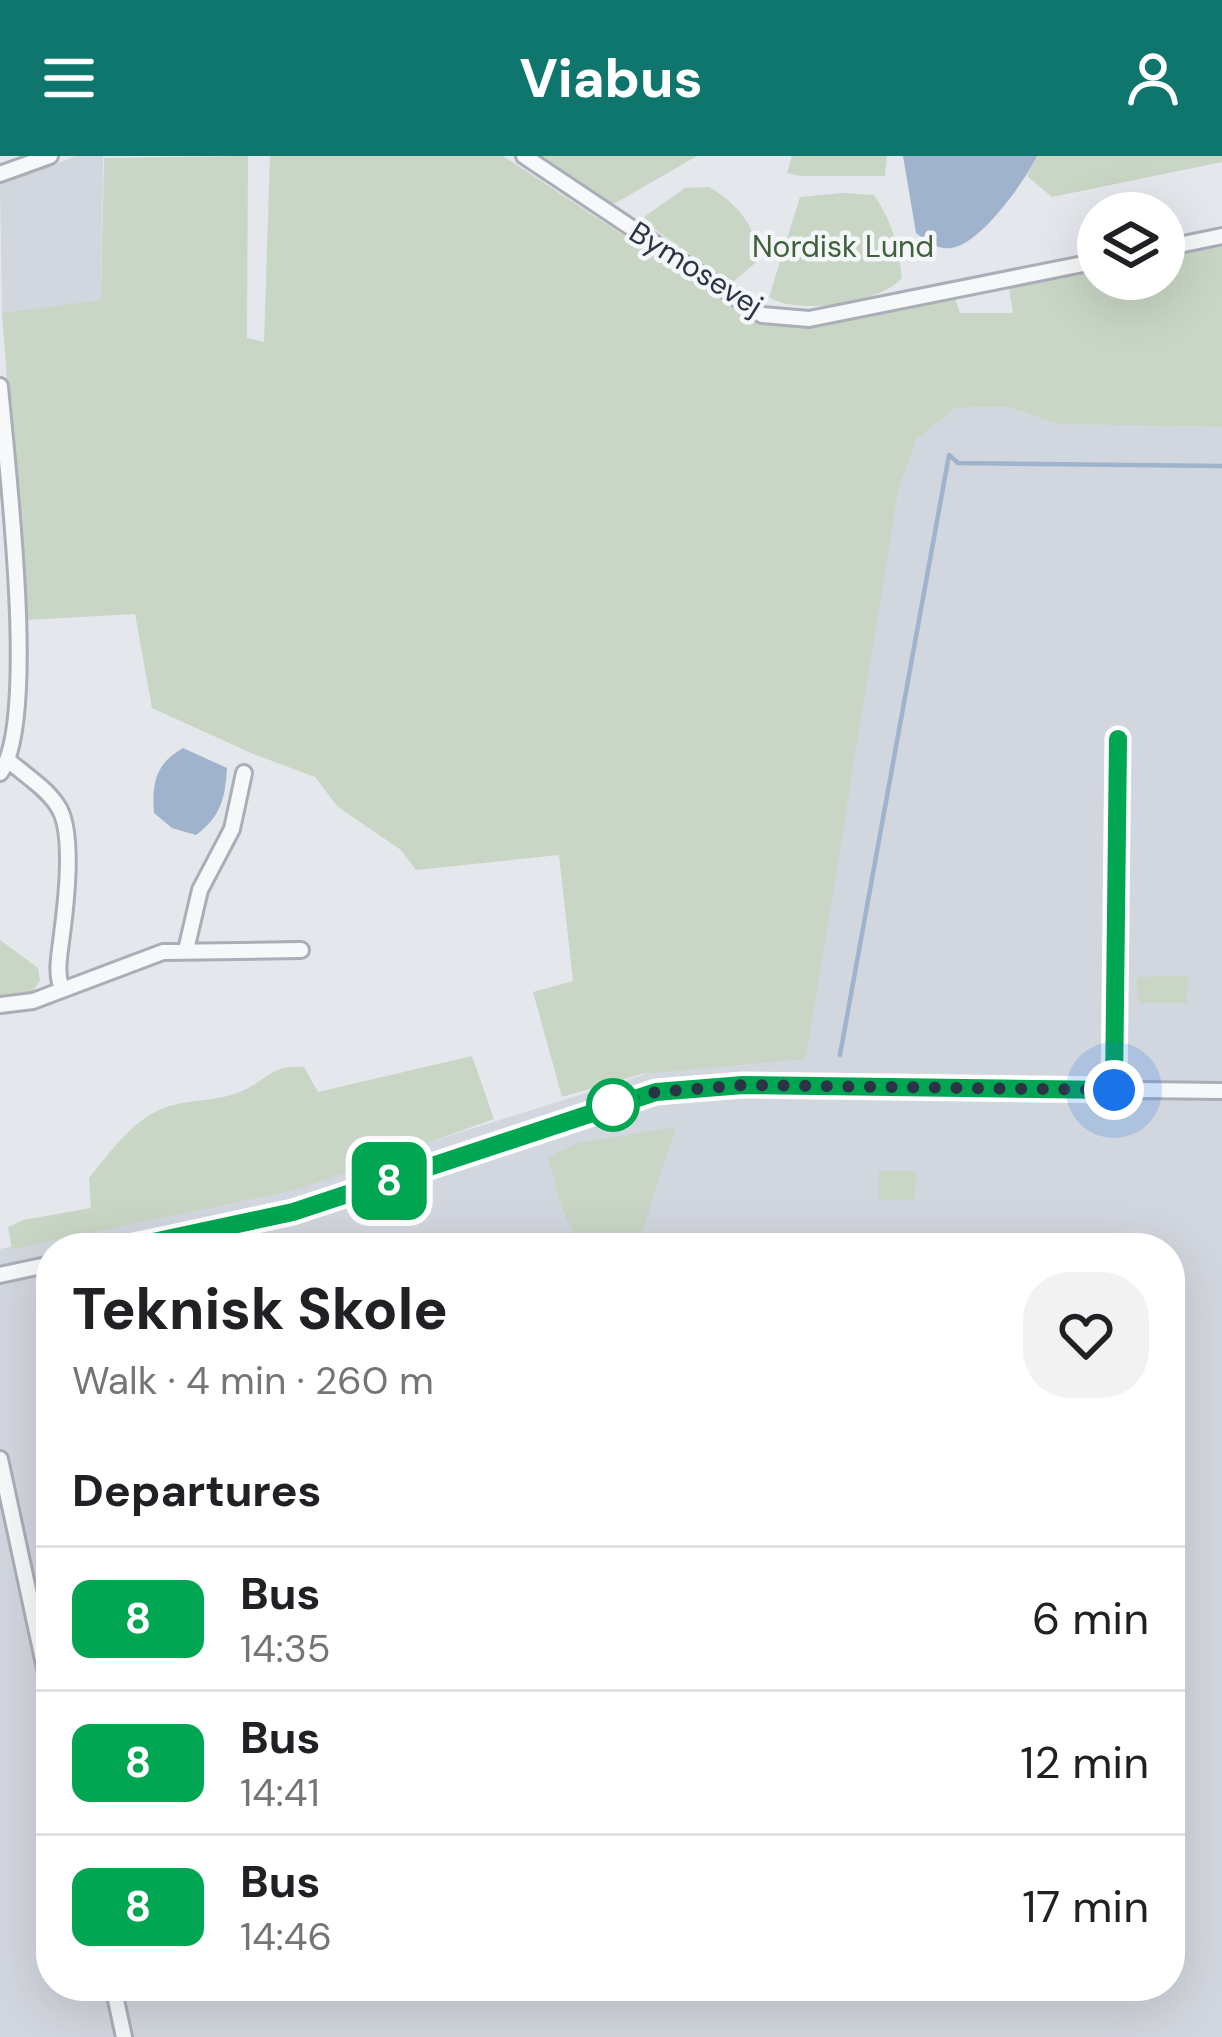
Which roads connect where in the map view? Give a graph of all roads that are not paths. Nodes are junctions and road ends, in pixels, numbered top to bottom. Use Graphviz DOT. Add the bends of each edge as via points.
graph roads {
  1 [pos="50,156"];
  2 [pos="524,156"];
  3 [pos="0,173"];
  4 [pos="1222,236"];
  5 [pos="1185,244"];
  6 [pos="1077,265"];
  7 [pos="0,386"];
  8 [pos="3,477"];
  9 [pos="1118,739"];
  10 [pos="4,767"];
  11 [pos="244,773"];
  12 [pos="186,950"];
  13 [pos="301,950"];
  14 [pos="62,989"];
  15 [pos="0,1005"];
  16 [pos="1114,1090"];
  17 [pos="1222,1090"];
  18 [pos="195,1233"];
  19 [pos="36,1267"];
  20 [pos="0,1275"];
  21 [pos="0,1460"];
  22 [pos="36,1627"];
  23 [pos="116,2001"];
  24 [pos="124,2037"];
  1 -- 3 [label="street"];
  2 -- 6 [label="street, Bymosevej" via="762,315 809,319"];
  4 -- 5 [label="street"];
  7 -- 8 [label="street"];
  8 -- 10 [label="street" via="19,658"];
  9 -- 16 [label="street"];
  10 -- 14 [label="street" via="63,816"];
  11 -- 12 [label="street" via="239,808 200,890"];
  12 -- 13 [label="street"];
  12 -- 14 [label="street" via="137,959"];
  14 -- 15 [label="street"];
  16 -- 17 [label="street"];
  16 -- 18 [label="street" via="743,1085 656,1092 293,1212"];
  19 -- 20 [label="street"];
  21 -- 22 [label="street"];
  23 -- 24 [label="street"];
}
